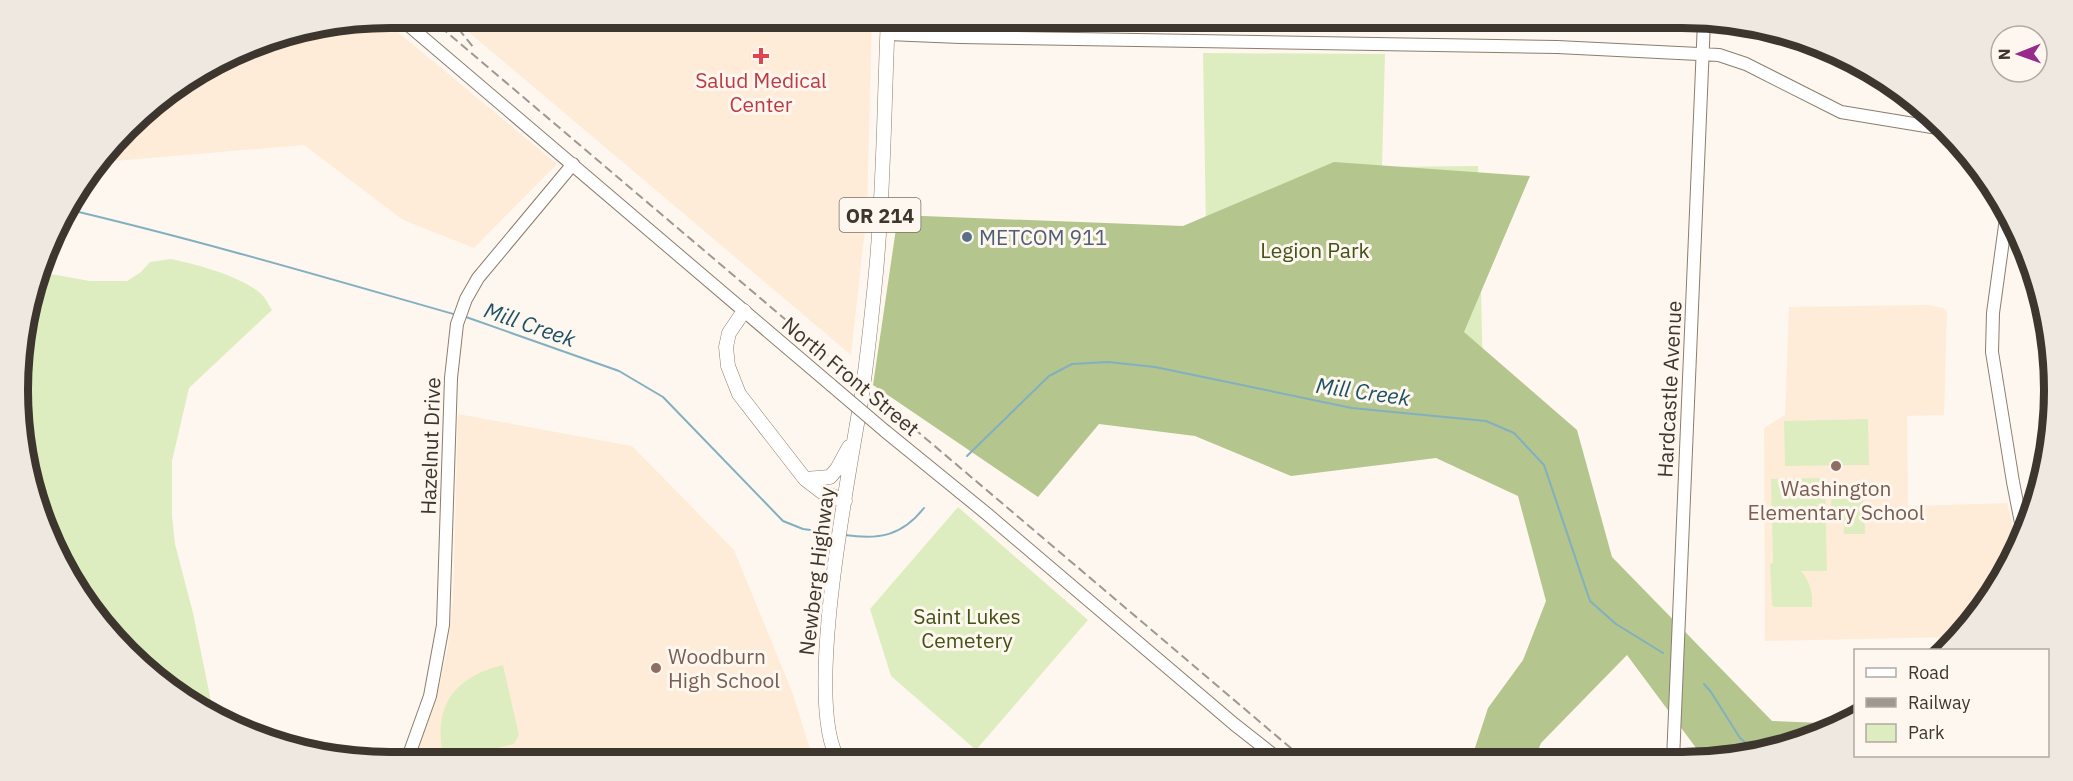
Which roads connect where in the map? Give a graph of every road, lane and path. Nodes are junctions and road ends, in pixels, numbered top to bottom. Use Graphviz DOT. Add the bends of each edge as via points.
graph roads {
  1 [pos="412,28"];
  2 [pos="888,28"];
  3 [pos="1704,29"];
  4 [pos="888,34"];
  5 [pos="1702,54"];
  6 [pos="1930,127"];
  7 [pos="573,164"];
  8 [pos="2005,226"];
  9 [pos="744,311"];
  10 [pos="855,433"];
  11 [pos="805,478"];
  12 [pos="845,501"];
  13 [pos="2020,520"];
  14 [pos="410,752"];
  15 [pos="834,752"];
  16 [pos="1270,752"];
  17 [pos="1672,752"];
  1 -- 7 [label="street, North Front Street"];
  2 -- 4 [label="main road, OR 214"];
  3 -- 5 [label="street, Hardcastle Avenue"];
  4 -- 5 [label="street" via="1557,47"];
  4 -- 10 [label="main road, Newberg Highway / OR 214" via="879,233"];
  5 -- 6 [label="street" via="1736,60 1841,112"];
  5 -- 17 [label="street, Hardcastle Avenue"];
  7 -- 9 [label="street, North Front Street"];
  7 -- 14 [label="street, Hazelnut Drive" via="478,278 457,324 451,378 445,614 430,696"];
  8 -- 13 [label="street" via="1992,352"];
  9 -- 11 [label="main road" via="726,343 732,380 742,400"];
  9 -- 16 [label="street, North Front Street, bridge"];
  10 -- 11 [label="main road" via="834,474 825,479"];
  10 -- 12 [label="main road, Newberg Highway / OR 214"];
  11 -- 12 [label="main road" via="822,492"];
  12 -- 15 [label="main road, Newberg Highway / OR 214" via="827,643 827,707"];
}
